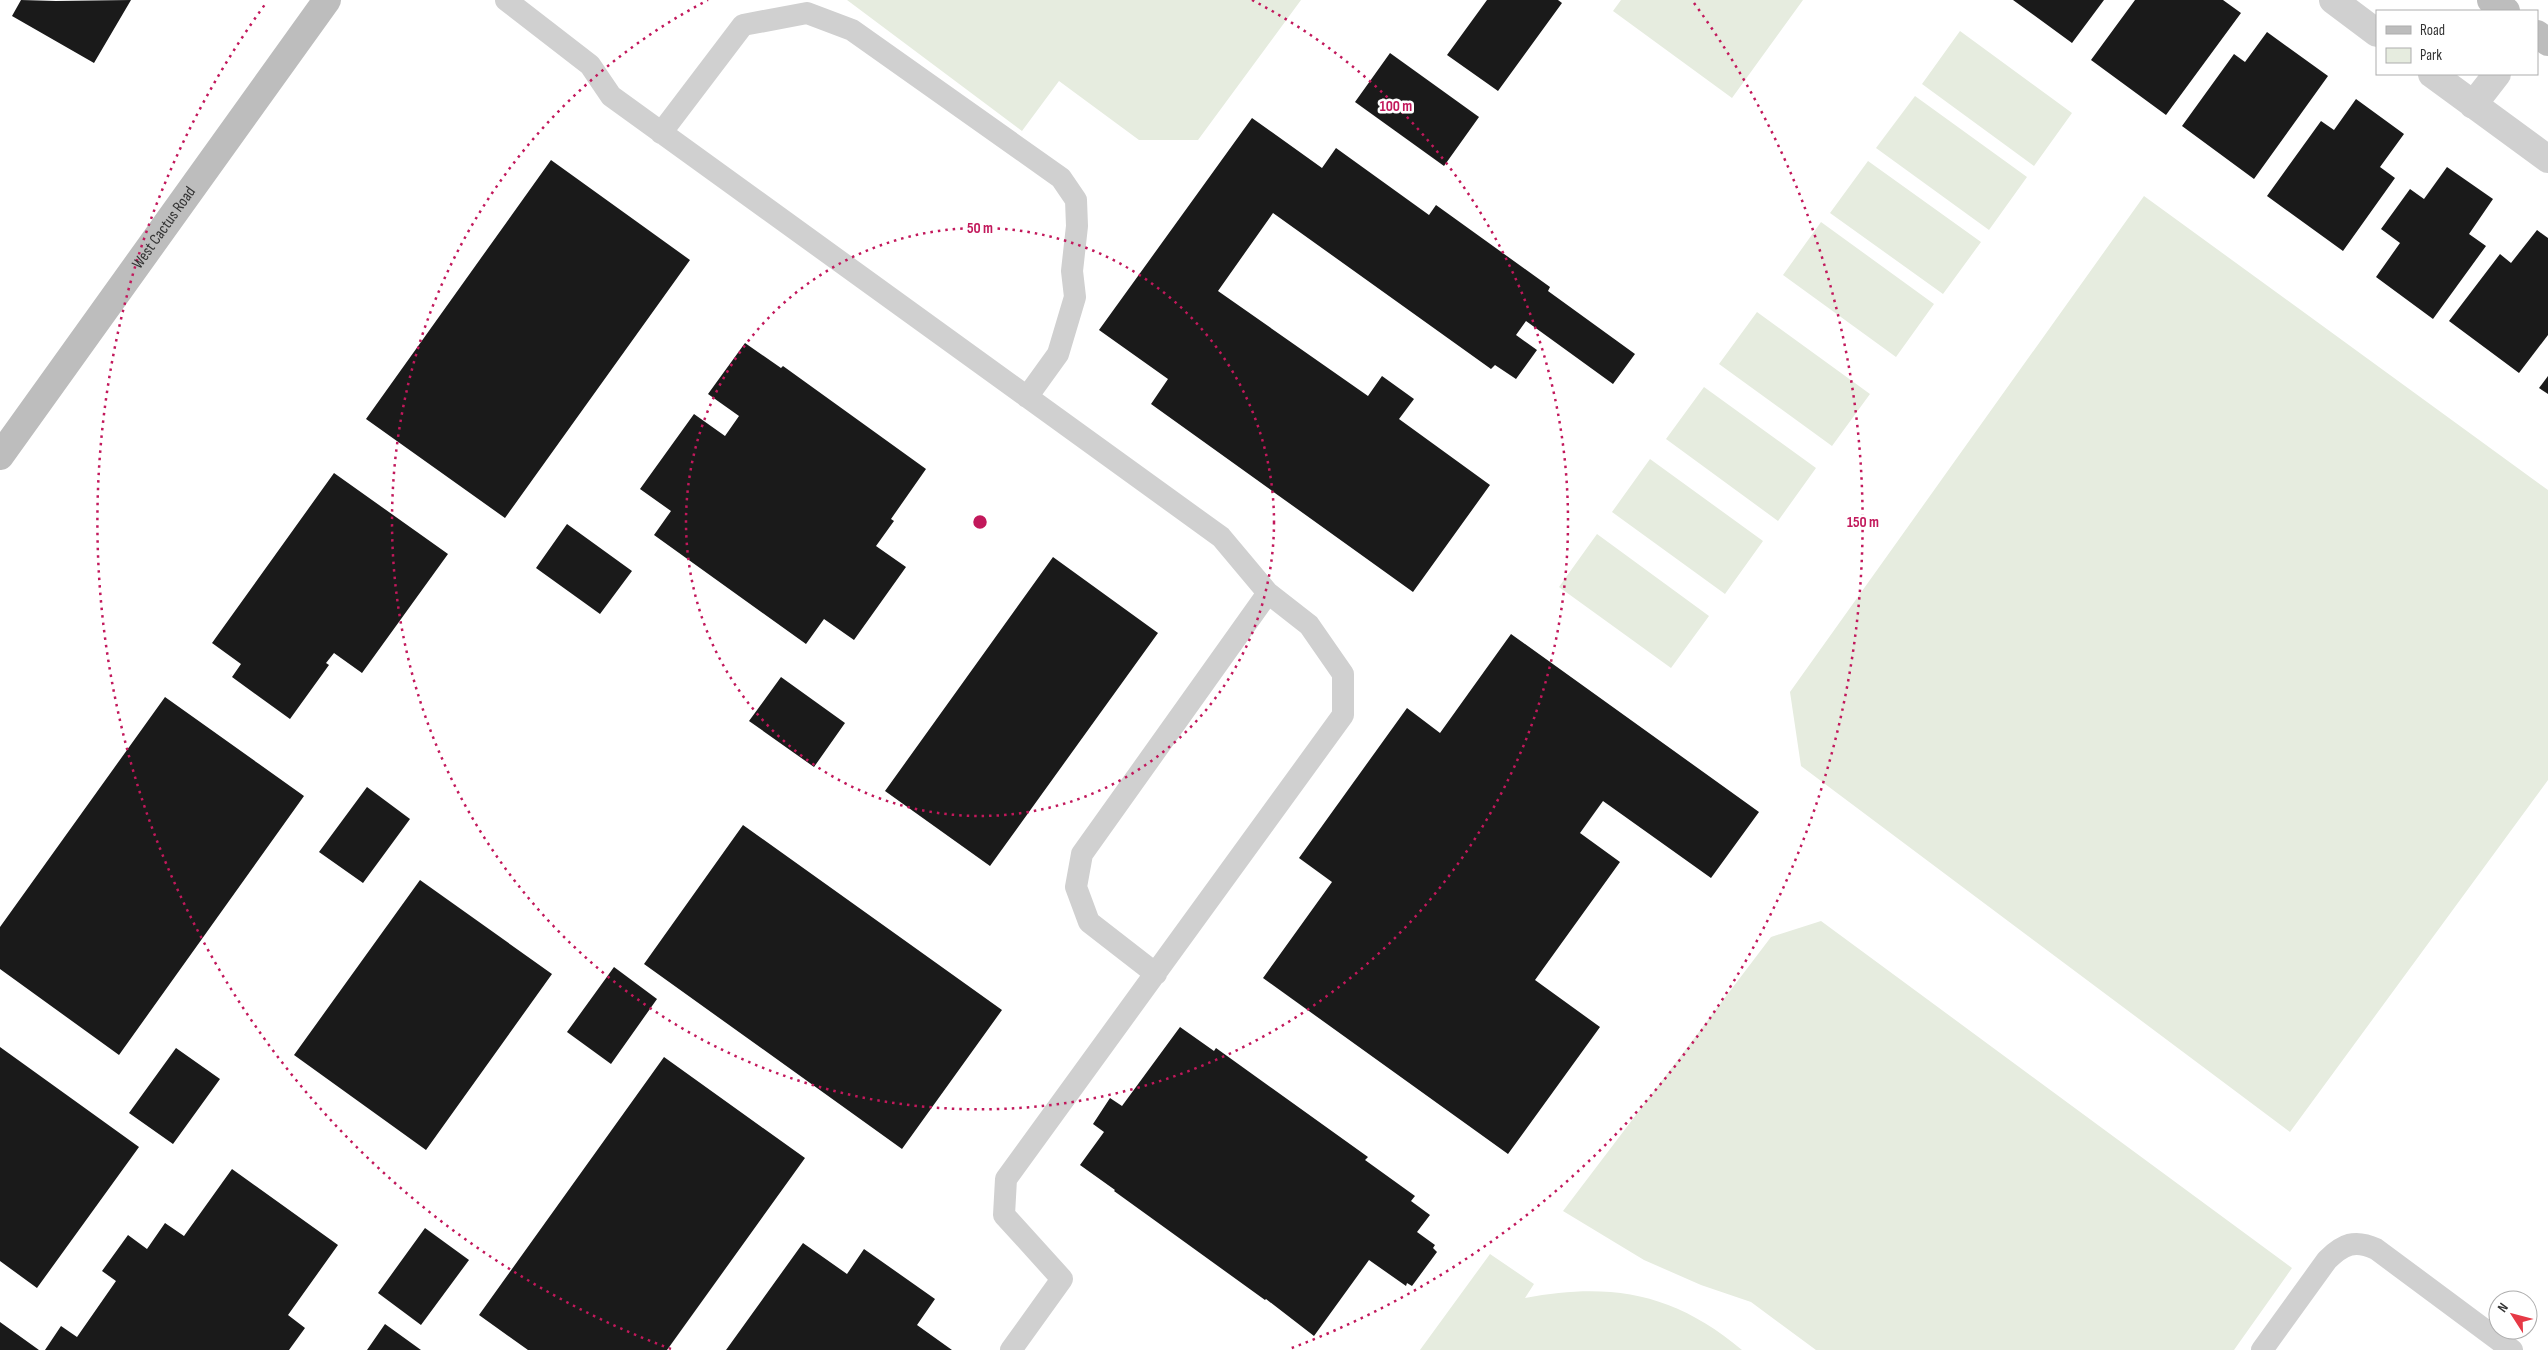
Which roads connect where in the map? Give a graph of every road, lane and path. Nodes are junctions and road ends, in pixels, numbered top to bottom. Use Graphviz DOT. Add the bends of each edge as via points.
graph roads {
  1 [pos="327,0"];
  2 [pos="506,0"];
  3 [pos="2332,0"];
  4 [pos="2492,0"];
  5 [pos="2505,10"];
  6 [pos="2376,32"];
  7 [pos="2433,75"];
  8 [pos="2496,75"];
  9 [pos="2474,105"];
  10 [pos="661,132"];
  11 [pos="2548,159"];
  12 [pos="1028,397"];
  13 [pos="0,456"];
  14 [pos="1268,593"];
  15 [pos="1156,974"];
  16 [pos="1011,1350"];
  17 [pos="2262,1350"];
  18 [pos="2512,1350"];
  1 -- 13 [label="main road, West Cactus Road"];
  2 -- 10 [label="lane" via="590,65 611,96"];
  3 -- 6 [label="street"];
  4 -- 5 [label="main road"];
  7 -- 9 [label="street"];
  8 -- 9 [label="street"];
  9 -- 11 [label="street"];
  10 -- 12 [label="lane"];
  10 -- 12 [label="lane" via="743,25 807,13 852,30 1061,178 1076,200 1078,226 1072,271 1075,297 1058,354"];
  12 -- 14 [label="lane" via="1221,537"];
  14 -- 15 [label="lane" via="1309,625 1343,674 1343,715"];
  14 -- 15 [label="lane" via="1082,854 1076,887 1089,922"];
  15 -- 16 [label="lane" via="1006,1179 1004,1214 1062,1279"];
  17 -- 18 [label="lane" via="2327,1260 2351,1244 2364,1243"];
}
